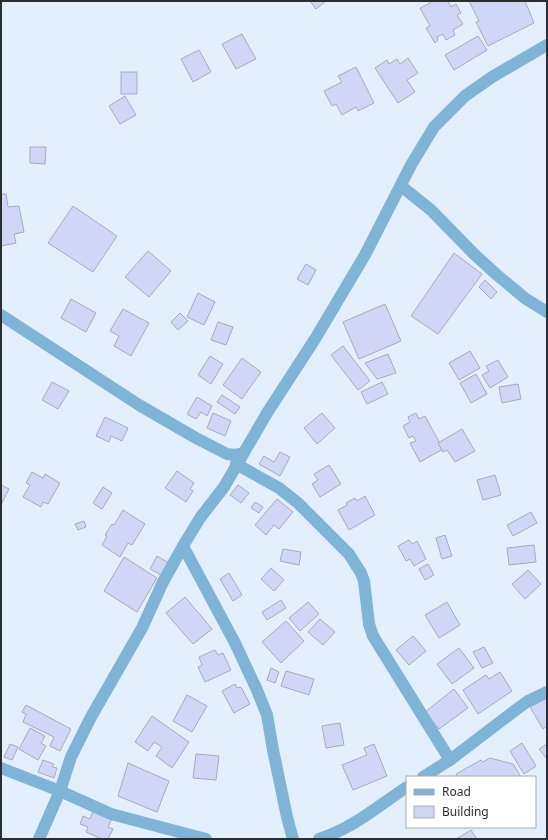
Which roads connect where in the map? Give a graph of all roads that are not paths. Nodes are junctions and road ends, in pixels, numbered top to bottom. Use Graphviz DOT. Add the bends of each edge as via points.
graph roads {
  1 [pos="547,45"];
  2 [pos="401,186"];
  3 [pos="547,312"];
  4 [pos="1,315"];
  5 [pos="243,453"];
  6 [pos="236,464"];
  7 [pos="183,546"];
  8 [pos="547,692"];
  9 [pos="450,760"];
  10 [pos="1,768"];
  11 [pos="425,776"];
  12 [pos="406,788"];
  13 [pos="60,791"];
  14 [pos="39,839"];
  15 [pos="206,839"];
  16 [pos="294,839"];
  17 [pos="319,839"];
  1 -- 2 [label="street" via="492,77 465,96 440,120 428,136"];
  2 -- 3 [label="street" via="431,210 497,275 526,299"];
  2 -- 5 [label="street" via="365,255"];
  4 -- 5 [label="street" via="183,431 227,454 235,456"];
  5 -- 6 [label="street"];
  6 -- 7 [label="street" via="224,487 200,518"];
  6 -- 9 [label="street" via="279,488 298,503 355,562 364,581 369,624 373,636"];
  7 -- 13 [label="street" via="142,628 91,716 71,757"];
  7 -- 16 [label="street" via="235,643 267,715 287,817"];
  8 -- 9 [label="street" via="516,709"];
  9 -- 11 [label="street"];
  10 -- 13 [label="street"];
  12 -- 17 [label="street" via="349,825"];
  13 -- 14 [label="street"];
  13 -- 15 [label="street" via="111,814"];
}
